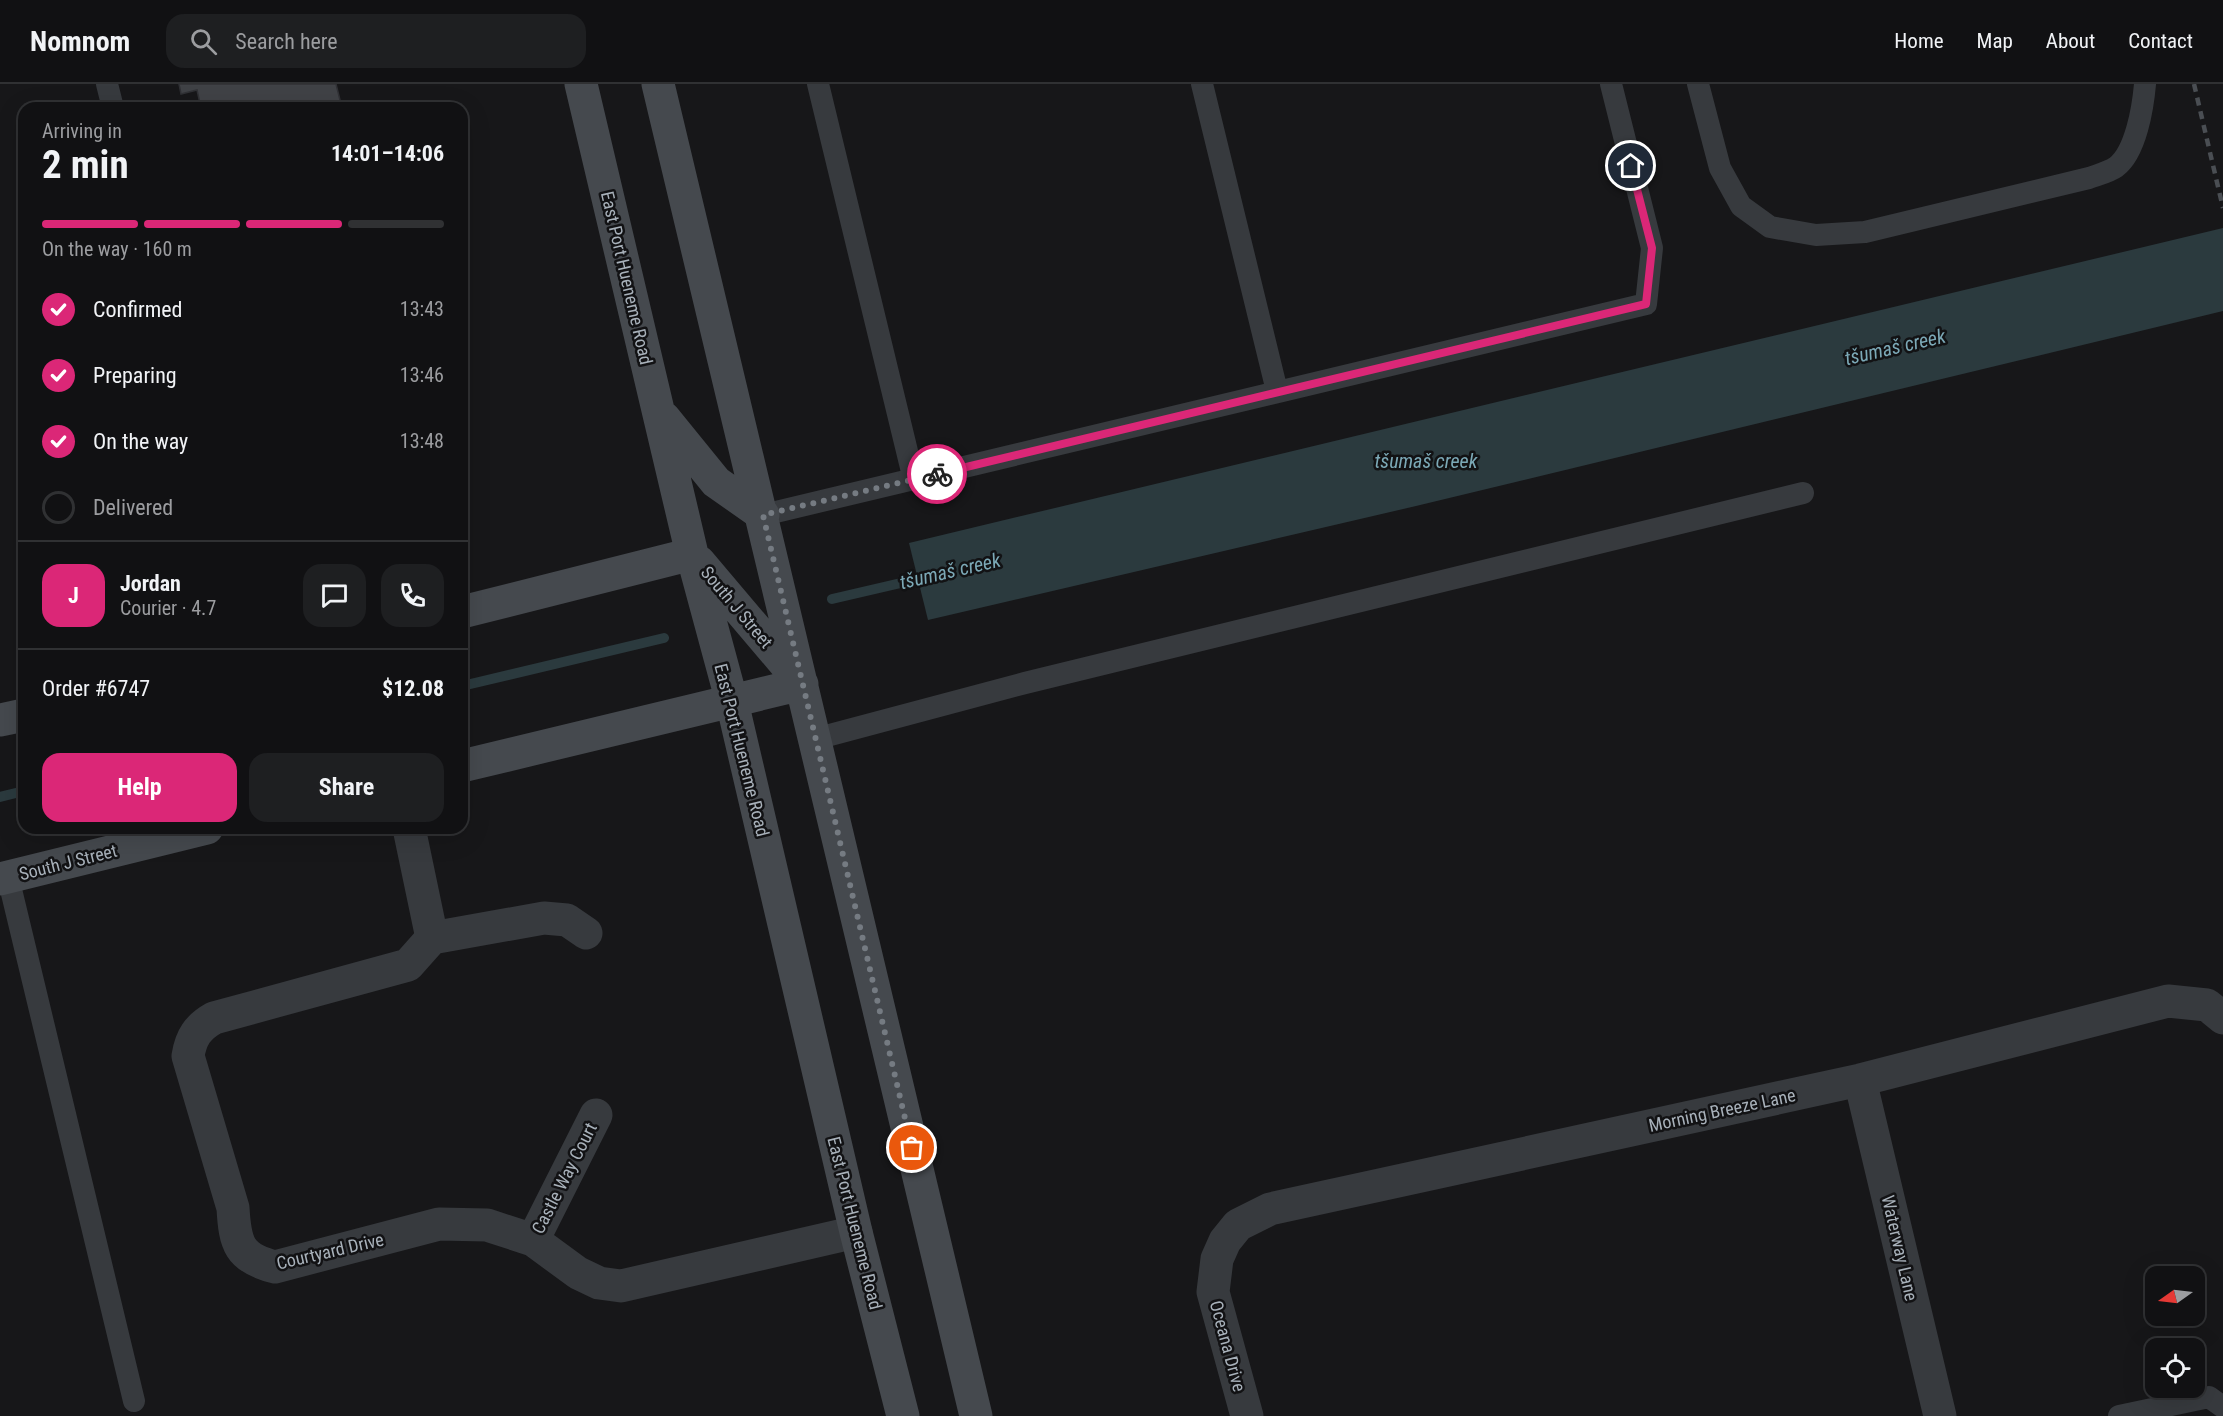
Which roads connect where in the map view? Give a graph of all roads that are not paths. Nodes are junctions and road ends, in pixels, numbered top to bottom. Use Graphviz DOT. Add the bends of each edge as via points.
graph roads {
  1 [pos="107,84"];
  2 [pos="581,84"];
  3 [pos="658,84"];
  4 [pos="818,84"];
  5 [pos="1202,84"];
  6 [pos="1611,84"];
  7 [pos="1698,84"];
  8 [pos="2145,84"];
  9 [pos="112,102"];
  10 [pos="1276,391"];
  11 [pos="659,412"];
  12 [pos="914,480"];
  13 [pos="1803,493"];
  14 [pos="763,515"];
  15 [pos="692,554"];
  16 [pos="468,610"];
  17 [pos="802,684"];
  18 [pos="732,702"];
  19 [pos="18,716"];
  20 [pos="0,720"];
  21 [pos="815,739"];
  22 [pos="468,765"];
  23 [pos="183,834"];
  24 [pos="410,834"];
  25 [pos="4,878"];
  26 [pos="586,933"];
  27 [pos="432,938"];
  28 [pos="2223,1018"];
  29 [pos="1860,1080"];
  30 [pos="596,1115"];
  31 [pos="856,1232"];
  32 [pos="533,1240"];
  33 [pos="1225,1241"];
  34 [pos="134,1401"];
  35 [pos="2223,1407"];
  36 [pos="903,1416"];
  37 [pos="976,1416"];
  38 [pos="1247,1416"];
  39 [pos="1940,1416"];
  40 [pos="2119,1416"];
  1 -- 9 [label="lane"];
  2 -- 11 [label="main road, East Port Hueneme Road"];
  3 -- 14 [label="main road"];
  4 -- 12 [label="lane"];
  5 -- 10 [label="lane"];
  6 -- 10 [label="lane" via="1652,248 1646,304"];
  7 -- 8 [label="lane" via="1720,168 1741,206 1770,227 1816,236 1865,232 2089,178 2116,167 2135,137"];
  10 -- 12 [label="lane"];
  11 -- 14 [label="main road" via="716,482"];
  11 -- 15 [label="main road, East Port Hueneme Road"];
  12 -- 14 [label="lane"];
  13 -- 21 [label="lane" via="1025,683"];
  14 -- 17 [label="main road"];
  15 -- 16 [label="main road, South J Street"];
  15 -- 17 [label="main road, South J Street"];
  15 -- 18 [label="main road, East Port Hueneme Road"];
  17 -- 18 [label="main road"];
  17 -- 21 [label="main road"];
  18 -- 22 [label="main road"];
  18 -- 31 [label="main road, East Port Hueneme Road"];
  19 -- 20 [label="main road"];
  21 -- 37 [label="main road"];
  23 -- 25 [label="main road, South J Street"];
  24 -- 27 [label="street"];
  25 -- 34 [label="lane"];
  26 -- 27 [label="street" via="567,920 544,918"];
  27 -- 32 [label="street, Courtyard Drive" via="408,965 214,1018 202,1025 191,1041 188,1056 233,1208 234,1233 240,1248 255,1262 275,1267 440,1224 487,1226"];
  28 -- 29 [label="street, Morning Breeze Lane" via="2207,1005 2168,1001"];
  29 -- 33 [label="street, Morning Breeze Lane" via="1270,1209 1238,1225"];
  29 -- 39 [label="street, Waterway Lane"];
  30 -- 32 [label="street, Castle Way Court"];
  31 -- 32 [label="street, Courtyard Drive" via="621,1286 599,1283 578,1273"];
  31 -- 36 [label="main road, East Port Hueneme Road"];
  33 -- 38 [label="street, Oceana Drive" via="1217,1259 1213,1293"];
  35 -- 40 [label="lane" via="2209,1396"];
}
